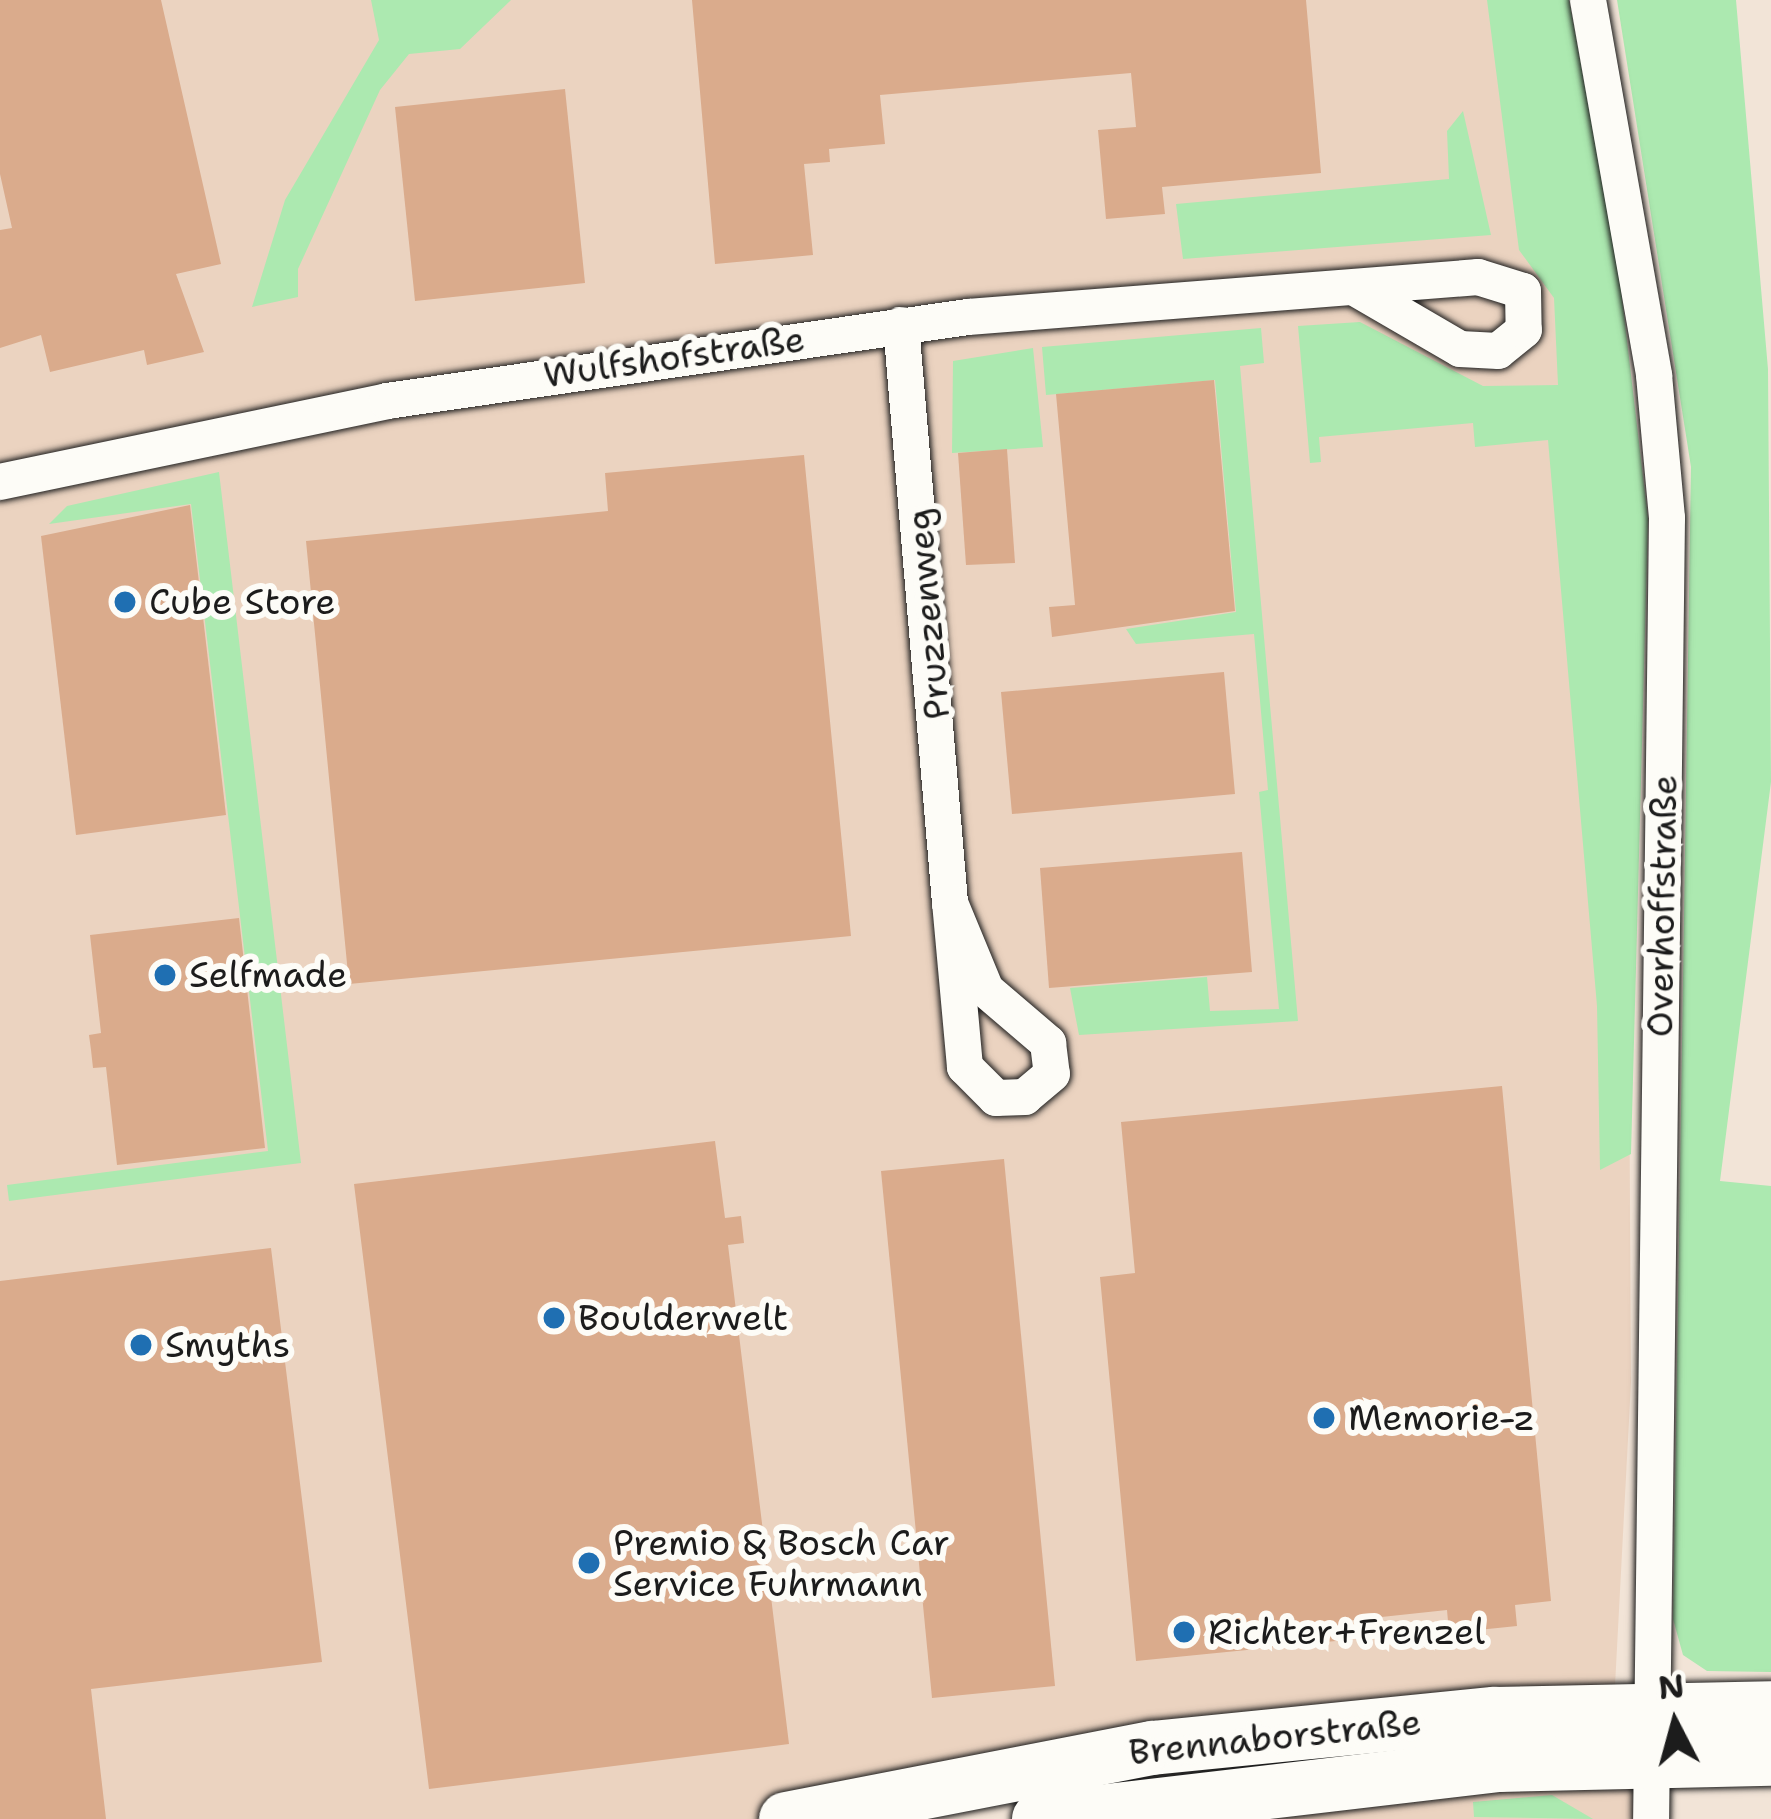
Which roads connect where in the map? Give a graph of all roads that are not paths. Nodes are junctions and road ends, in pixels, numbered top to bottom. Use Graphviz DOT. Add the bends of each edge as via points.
graph roads {
  1 [pos="1588,0"];
  2 [pos="1357,289"];
  3 [pos="901,325"];
  4 [pos="0,482"];
  5 [pos="950,903"];
  6 [pos="1771,1708"];
  7 [pos="1650,1737"];
  8 [pos="1771,1759"];
  9 [pos="1105,1781"];
  10 [pos="892,1805"];
  11 [pos="786,1819"];
  12 [pos="1040,1819"];
  13 [pos="1652,1819"];
  1 -- 7 [label="street, Overhoffstraße" via="1654,375 1667,518"];
  2 -- 3 [label="street, Wulfshofstraße"];
  3 -- 4 [label="street, Wulfshofstraße" via="387,401"];
  3 -- 5 [label="street, Pruzzenweg"];
  5 -- 5 [label="street, Pruzzenweg" via="965,1067 996,1098 1025,1097 1052,1074 1048,1043 986,990"];
  6 -- 7 [label="main road, Brennaborstraße"];
  7 -- 8 [label="main road, Brennaborstraße"];
  7 -- 9 [label="main road, Brennaborstraße" via="1495,1714"];
  7 -- 13 [label="street, Overhoffstraße"];
  9 -- 10 [label="main road, Brennaborstraße"];
  9 -- 12 [label="main road, Brennaborstraße"];
  10 -- 11 [label="main road, Brennaborstraße"];
}
